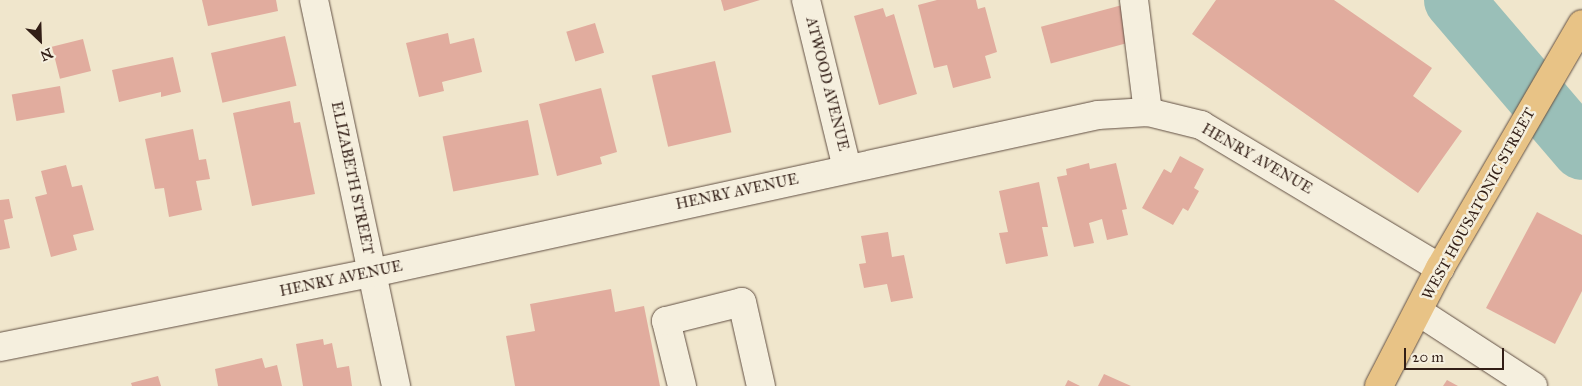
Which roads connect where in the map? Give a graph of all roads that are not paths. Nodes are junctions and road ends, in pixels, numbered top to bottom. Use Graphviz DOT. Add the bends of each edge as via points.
graph roads {
  1 [pos="314,0"];
  2 [pos="806,0"];
  3 [pos="1134,0"];
  4 [pos="1582,24"];
  5 [pos="1148,112"];
  6 [pos="847,168"];
  7 [pos="1440,268"];
  8 [pos="372,273"];
  9 [pos="1419,312"];
  10 [pos="0,347"];
  11 [pos="396,386"];
  12 [pos="682,386"];
  13 [pos="761,386"];
  14 [pos="1379,386"];
  15 [pos="1533,386"];
  1 -- 8 [label="street, ELIZABETH STREET"];
  2 -- 6 [label="street, ATWOOD AVENUE"];
  3 -- 5 [label="street"];
  4 -- 7 [label="highway, WEST HOUSATONIC STREET"];
  5 -- 6 [label="street, HENRY AVENUE" via="1098,115"];
  5 -- 7 [label="street, HENRY AVENUE" via="1201,125"];
  6 -- 8 [label="street, HENRY AVENUE"];
  7 -- 9 [label="highway, WEST HOUSATONIC STREET"];
  8 -- 10 [label="street, HENRY AVENUE"];
  8 -- 11 [label="street, ELIZABETH STREET"];
  9 -- 14 [label="highway, WEST HOUSATONIC STREET"];
  9 -- 15 [label="street"];
  12 -- 13 [label="street" via="666,321 742,302"];
}
